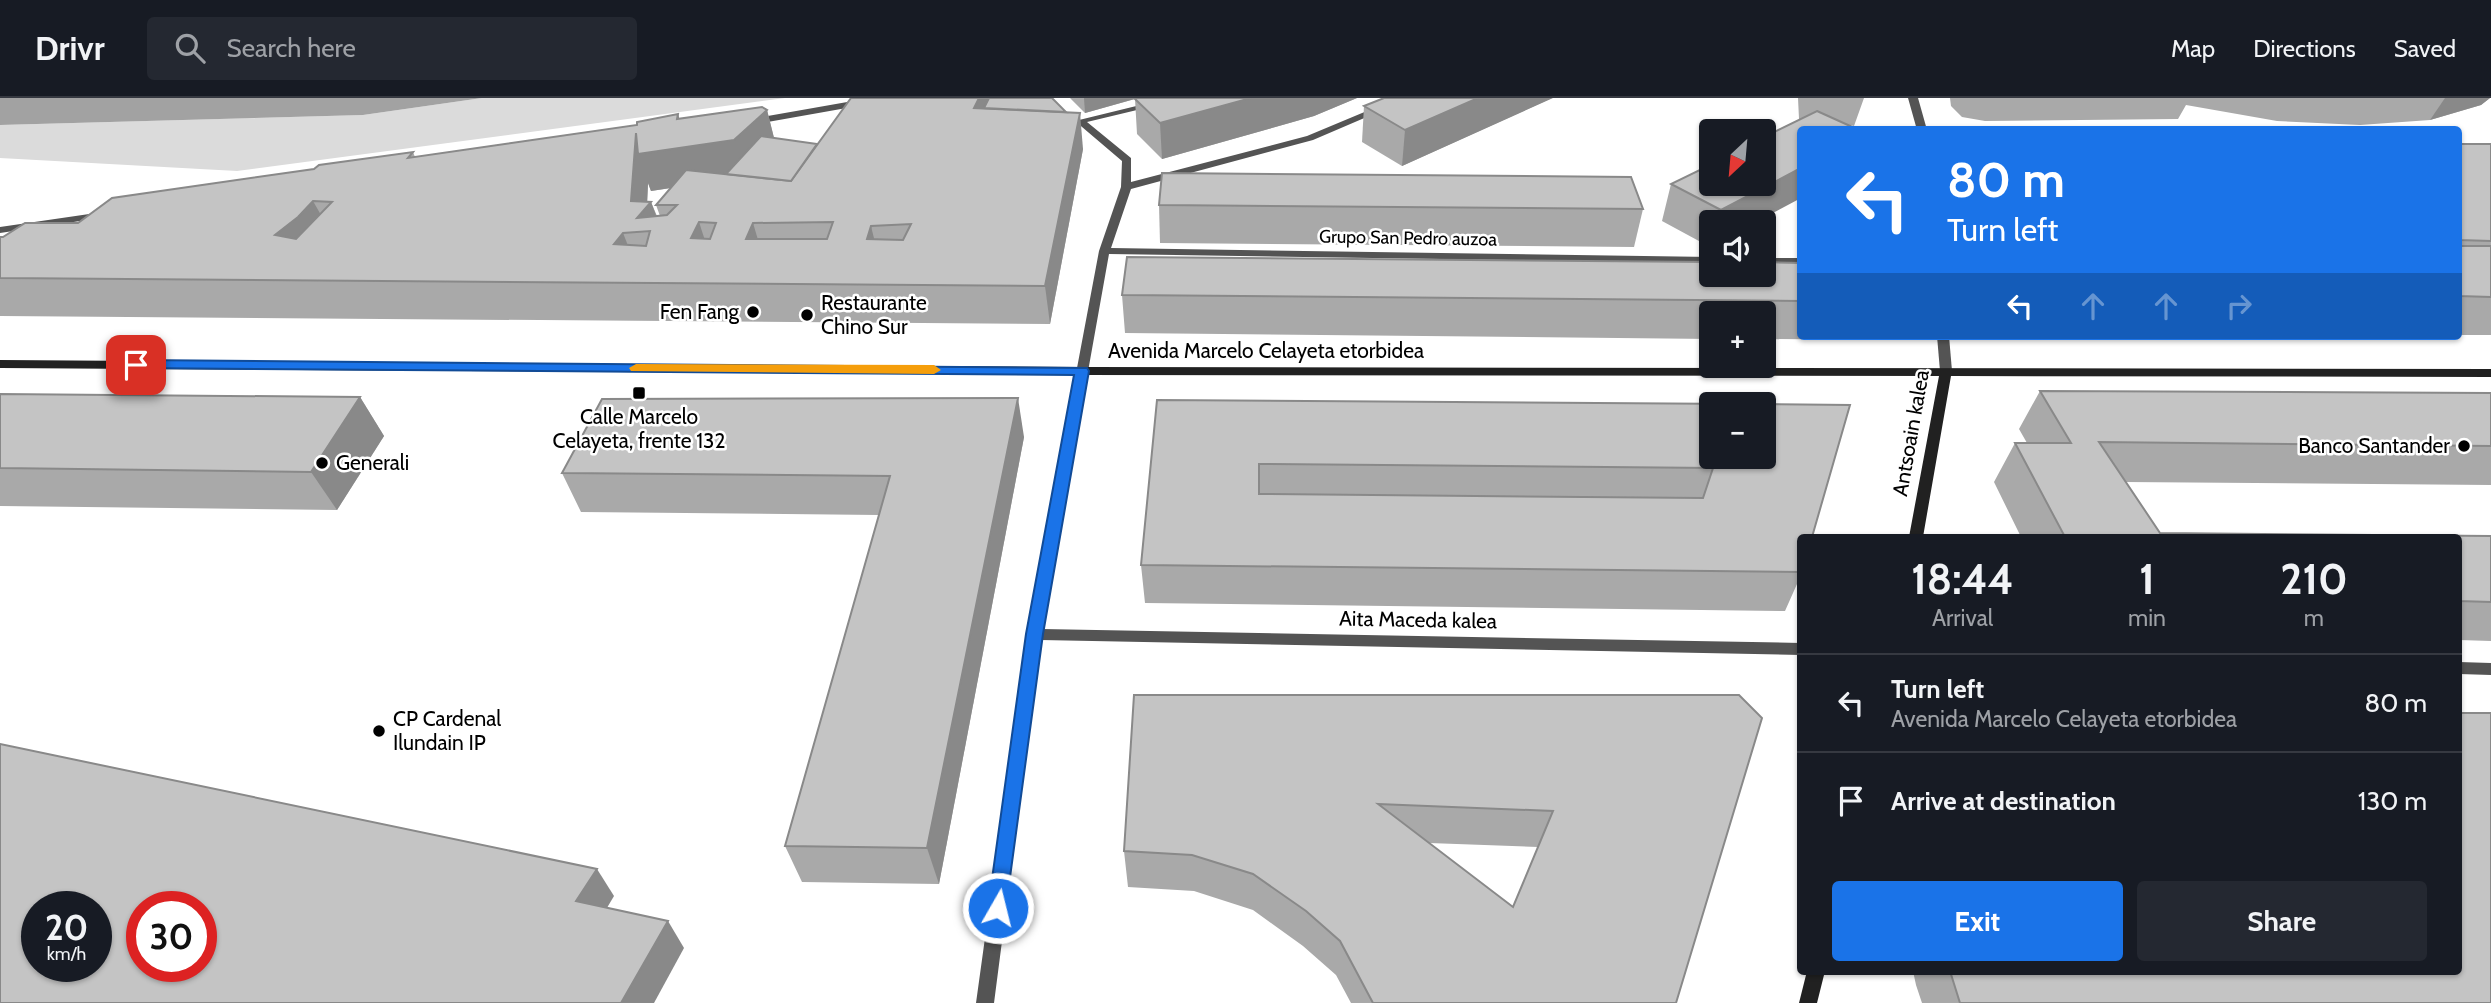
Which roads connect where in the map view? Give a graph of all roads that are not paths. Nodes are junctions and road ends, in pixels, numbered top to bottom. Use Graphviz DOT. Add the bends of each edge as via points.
graph roads {
  1 [pos="886,98"];
  2 [pos="1182,98"];
  3 [pos="1406,98"];
  4 [pos="1913,98"];
  5 [pos="743,123"];
  6 [pos="1921,126"];
  7 [pos="1126,187"];
  8 [pos="110,214"];
  9 [pos="0,230"];
  10 [pos="1104,251"];
  11 [pos="1699,260"];
  12 [pos="1776,261"];
  13 [pos="1797,261"];
  14 [pos="1943,340"];
  15 [pos="0,364"];
  16 [pos="1082,371"];
  17 [pos="1946,371"];
  18 [pos="2491,373"];
  19 [pos="1917,534"];
  20 [pos="1034,634"];
  21 [pos="1797,649"];
  22 [pos="2462,668"];
  23 [pos="2491,669"];
  24 [pos="1815,975"];
  25 [pos="985,1003"];
  26 [pos="1808,1003"];
  1 -- 5 [label="street"];
  2 -- 7 [label="street" via="1080,121 1127,160"];
  3 -- 7 [label="street" via="1310,138"];
  4 -- 6 [label="street"];
  7 -- 10 [label="street"];
  8 -- 9 [label="street"];
  10 -- 11 [label="street, Grupo San Pedro auzoa"];
  10 -- 16 [label="street"];
  12 -- 13 [label="street"];
  14 -- 17 [label="street, Antsoain kalea"];
  15 -- 16 [label="main road, Avenida Marcelo Celayeta etorbidea"];
  16 -- 17 [label="main road, Avenida Marcelo Celayeta etorbidea"];
  16 -- 20 [label="street"];
  17 -- 18 [label="main road, Avenida Marcelo Celayeta etorbidea"];
  17 -- 19 [label="main road, Antsoain kalea"];
  20 -- 21 [label="street, Aita Maceda kalea"];
  20 -- 25 [label="street"];
  22 -- 23 [label="street"];
  24 -- 26 [label="main road"];
}
